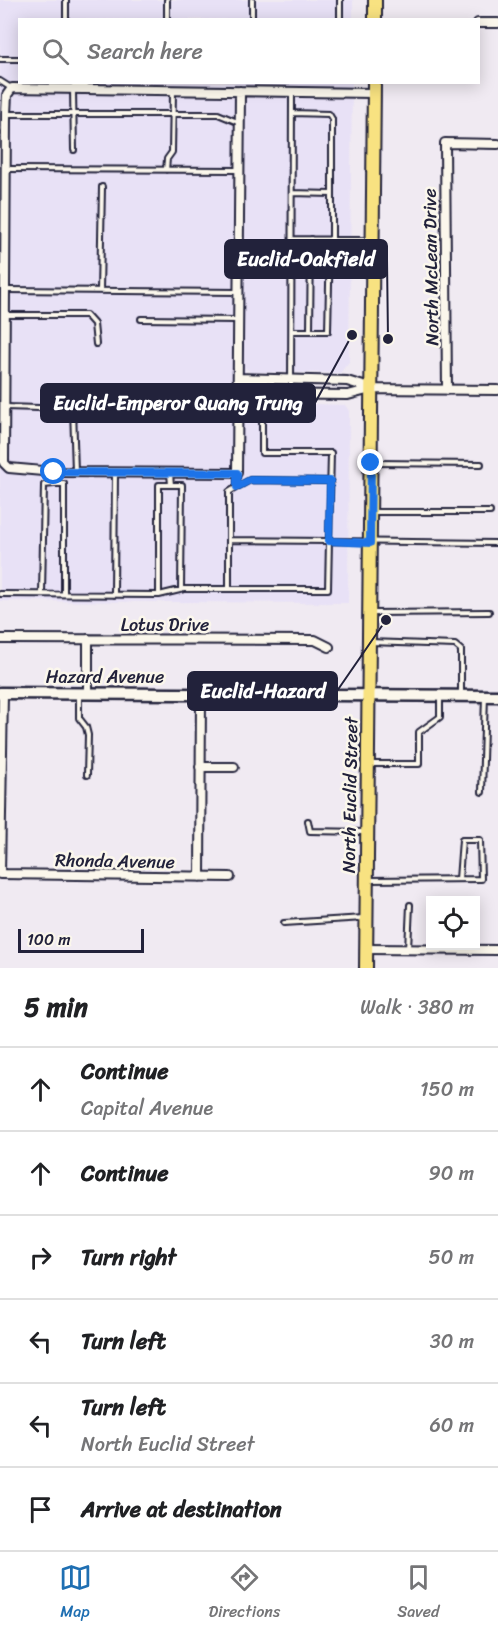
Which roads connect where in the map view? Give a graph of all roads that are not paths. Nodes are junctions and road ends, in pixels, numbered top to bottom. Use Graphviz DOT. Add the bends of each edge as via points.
graph roads {
  1 [pos="66,0"];
  2 [pos="167,0"];
  3 [pos="252,0"];
  4 [pos="340,0"];
  5 [pos="375,0"];
  6 [pos="66,18"];
  7 [pos="167,18"];
  8 [pos="252,18"];
  9 [pos="340,18"];
  10 [pos="375,18"];
  11 [pos="480,23"];
  12 [pos="498,23"];
  13 [pos="0,59"];
  14 [pos="18,59"];
  15 [pos="0,81"];
  16 [pos="252,84"];
  17 [pos="297,84"];
  18 [pos="12,88"];
  19 [pos="69,88"];
  20 [pos="169,88"];
  21 [pos="374,88"];
  22 [pos="240,92"];
  23 [pos="253,92"];
  24 [pos="295,92"];
  25 [pos="74,113"];
  26 [pos="292,113"];
  27 [pos="6,114"];
  28 [pos="172,114"];
  29 [pos="240,123"];
  30 [pos="498,144"];
  31 [pos="74,150"];
  32 [pos="6,169"];
  33 [pos="166,170"];
  34 [pos="239,170"];
  35 [pos="102,187"];
  36 [pos="292,194"];
  37 [pos="332,194"];
  38 [pos="292,239"];
  39 [pos="311,239"];
  40 [pos="331,239"];
  41 [pos="373,240"];
  42 [pos="3,246"];
  43 [pos="7,290"];
  44 [pos="100,291"];
  45 [pos="238,292"];
  46 [pos="6,315"];
  47 [pos="141,319"];
  48 [pos="238,320"];
  49 [pos="292,331"];
  50 [pos="310,331"];
  51 [pos="3,334"];
  52 [pos="96,344"];
  53 [pos="238,378"];
  54 [pos="291,380"];
  55 [pos="371,389"];
  56 [pos="447,390"];
  57 [pos="498,390"];
  58 [pos="3,393"];
  59 [pos="238,394"];
  60 [pos="278,395"];
  61 [pos="291,395"];
  62 [pos="5,408"];
  63 [pos="73,409"];
  64 [pos="108,410"];
  65 [pos="2,448"];
  66 [pos="371,463"];
  67 [pos="481,464"];
  68 [pos="4,469"];
  69 [pos="54,472"];
  70 [pos="75,472"];
  71 [pos="114,472"];
  72 [pos="170,473"];
  73 [pos="237,473"];
  74 [pos="330,481"];
  75 [pos="54,484"];
  76 [pos="171,485"];
  77 [pos="237,487"];
  78 [pos="370,512"];
  79 [pos="490,512"];
  80 [pos="229,540"];
  81 [pos="329,541"];
  82 [pos="370,543"];
  83 [pos="495,543"];
  84 [pos="229,589"];
  85 [pos="181,590"];
  86 [pos="0,594"];
  87 [pos="42,594"];
  88 [pos="64,594"];
  89 [pos="114,595"];
  90 [pos="159,595"];
  91 [pos="489,612"];
  92 [pos="369,613"];
  93 [pos="0,639"];
  94 [pos="88,639"];
  95 [pos="369,642"];
  96 [pos="329,647"];
  97 [pos="2,693"];
  98 [pos="83,694"];
  99 [pos="201,694"];
  100 [pos="369,695"];
  101 [pos="440,695"];
  102 [pos="461,695"];
  103 [pos="485,696"];
  104 [pos="498,696"];
  105 [pos="368,764"];
  106 [pos="200,767"];
  107 [pos="234,767"];
  108 [pos="87,775"];
  109 [pos="482,792"];
  110 [pos="308,820"];
  111 [pos="368,832"];
  112 [pos="0,874"];
  113 [pos="200,877"];
  114 [pos="230,877"];
  115 [pos="459,879"];
  116 [pos="367,880"];
  117 [pos="410,906"];
  118 [pos="367,918"];
  119 [pos="284,923"];
  120 [pos="366,949"];
  121 [pos="408,950"];
  122 [pos="498,950"];
  123 [pos="366,968"];
  1 -- 6 [label="lane"];
  2 -- 7 [label="lane"];
  3 -- 8 [label="lane"];
  4 -- 9 [label="lane"];
  5 -- 10 [label="main road"];
  11 -- 12 [label="street"];
  13 -- 14 [label="lane"];
  15 -- 18 [label="lane"];
  16 -- 23 [label="lane"];
  17 -- 24 [label="lane"];
  18 -- 19 [label="street"];
  18 -- 27 [label="street" via="7,95"];
  19 -- 20 [label="street"];
  19 -- 25 [label="lane"];
  20 -- 22 [label="street"];
  20 -- 28 [label="lane"];
  21 -- 24 [label="street"];
  21 -- 41 [label="main road, North Euclid Street"];
  22 -- 23 [label="street"];
  22 -- 29 [label="street"];
  23 -- 24 [label="street"];
  24 -- 26 [label="lane"];
  25 -- 27 [label="lane"];
  25 -- 28 [label="lane"];
  25 -- 31 [label="lane"];
  26 -- 36 [label="lane"];
  26 -- 37 [label="lane" via="331,116"];
  27 -- 32 [label="street"];
  28 -- 29 [label="lane" via="218,114"];
  28 -- 33 [label="lane" via="172,152 166,159"];
  29 -- 34 [label="street"];
  30 -- 56 [label="street, North McLean Drive" via="445,143"];
  32 -- 33 [label="lane"];
  32 -- 42 [label="street"];
  33 -- 34 [label="lane"];
  34 -- 45 [label="street"];
  35 -- 44 [label="lane"];
  36 -- 37 [label="lane"];
  36 -- 38 [label="lane"];
  37 -- 40 [label="lane"];
  38 -- 39 [label="lane"];
  38 -- 49 [label="lane"];
  39 -- 40 [label="lane"];
  39 -- 50 [label="lane"];
  40 -- 41 [label="lane"];
  40 -- 50 [label="lane" via="328,331"];
  41 -- 55 [label="main road, North Euclid Street"];
  42 -- 43 [label="street"];
  43 -- 44 [label="lane"];
  43 -- 46 [label="street"];
  44 -- 45 [label="lane"];
  45 -- 48 [label="street"];
  46 -- 51 [label="street"];
  46 -- 52 [label="lane" via="86,315 94,324"];
  47 -- 48 [label="lane"];
  48 -- 53 [label="street"];
  49 -- 50 [label="lane"];
  49 -- 54 [label="lane"];
  51 -- 58 [label="street"];
  53 -- 54 [label="street"];
  53 -- 59 [label="street"];
  54 -- 55 [label="street" via="347,381"];
  54 -- 61 [label="lane"];
  55 -- 56 [label="street"];
  55 -- 61 [label="street" via="348,395"];
  55 -- 66 [label="main road, North Euclid Street"];
  56 -- 57 [label="street"];
  58 -- 62 [label="street"];
  59 -- 60 [label="street"];
  59 -- 73 [label="street"];
  60 -- 61 [label="street"];
  60 -- 74 [label="lane" via="278,414 262,414 262,453 331,453"];
  62 -- 63 [label="lane"];
  62 -- 65 [label="street"];
  63 -- 64 [label="lane"];
  63 -- 70 [label="lane"];
  65 -- 68 [label="street"];
  66 -- 67 [label="lane"];
  66 -- 78 [label="main road, North Euclid Street"];
  68 -- 69 [label="street"];
  69 -- 70 [label="street"];
  69 -- 75 [label="lane"];
  70 -- 71 [label="street"];
  71 -- 72 [label="street"];
  71 -- 89 [label="lane"];
  72 -- 73 [label="street"];
  72 -- 76 [label="lane"];
  73 -- 77 [label="lane"];
  74 -- 77 [label="lane" via="250,480"];
  74 -- 81 [label="lane"];
  75 -- 87 [label="lane" via="44,485"];
  75 -- 88 [label="lane" via="64,484"];
  76 -- 85 [label="lane" via="183,485"];
  76 -- 90 [label="lane" via="159,485"];
  77 -- 80 [label="lane" via="229,492"];
  78 -- 79 [label="lane"];
  78 -- 82 [label="main road, North Euclid Street"];
  80 -- 81 [label="lane"];
  80 -- 84 [label="lane"];
  81 -- 82 [label="lane"];
  81 -- 84 [label="lane" via="328,589"];
  82 -- 83 [label="lane"];
  82 -- 92 [label="main road, North Euclid Street"];
  84 -- 85 [label="lane"];
  85 -- 90 [label="lane"];
  86 -- 87 [label="lane"];
  87 -- 88 [label="lane"];
  88 -- 89 [label="lane"];
  89 -- 90 [label="lane"];
  91 -- 92 [label="lane"];
  92 -- 95 [label="main road, North Euclid Street"];
  93 -- 94 [label="street, Lotus Drive"];
  94 -- 96 [label="street, Lotus Drive" via="315,640"];
  94 -- 98 [label="street"];
  95 -- 100 [label="main road, North Euclid Street"];
  95 -- 102 [label="lane" via="455,645 461,650"];
  97 -- 98 [label="street, Hazard Avenue"];
  97 -- 112 [label="street"];
  98 -- 99 [label="street, Hazard Avenue"];
  98 -- 108 [label="lane" via="80,718 88,735"];
  99 -- 100 [label="street, Hazard Avenue"];
  99 -- 106 [label="street"];
  100 -- 101 [label="street, Hazard Avenue"];
  100 -- 105 [label="main road, North Euclid Street"];
  101 -- 102 [label="street, Hazard Avenue"];
  101 -- 105 [label="lane" via="440,717 419,732 419,764"];
  102 -- 103 [label="street, Hazard Avenue"];
  103 -- 104 [label="street, Hazard Avenue"];
  103 -- 109 [label="lane"];
  105 -- 111 [label="main road, North Euclid Street"];
  106 -- 107 [label="street"];
  106 -- 113 [label="street"];
  110 -- 111 [label="lane" via="310,831"];
  111 -- 116 [label="main road, North Euclid Street"];
  112 -- 113 [label="street, Rhonda Avenue"];
  113 -- 114 [label="street, Rhonda Avenue"];
  115 -- 115 [label="lane" via="481,879 480,840 462,840 459,845"];
  115 -- 116 [label="lane"];
  116 -- 118 [label="main road, North Euclid Street"];
  117 -- 121 [label="lane"];
  118 -- 119 [label="lane"];
  118 -- 120 [label="main road, North Euclid Street"];
  120 -- 121 [label="street"];
  120 -- 123 [label="main road, North Euclid Street"];
  121 -- 122 [label="street"];
}
